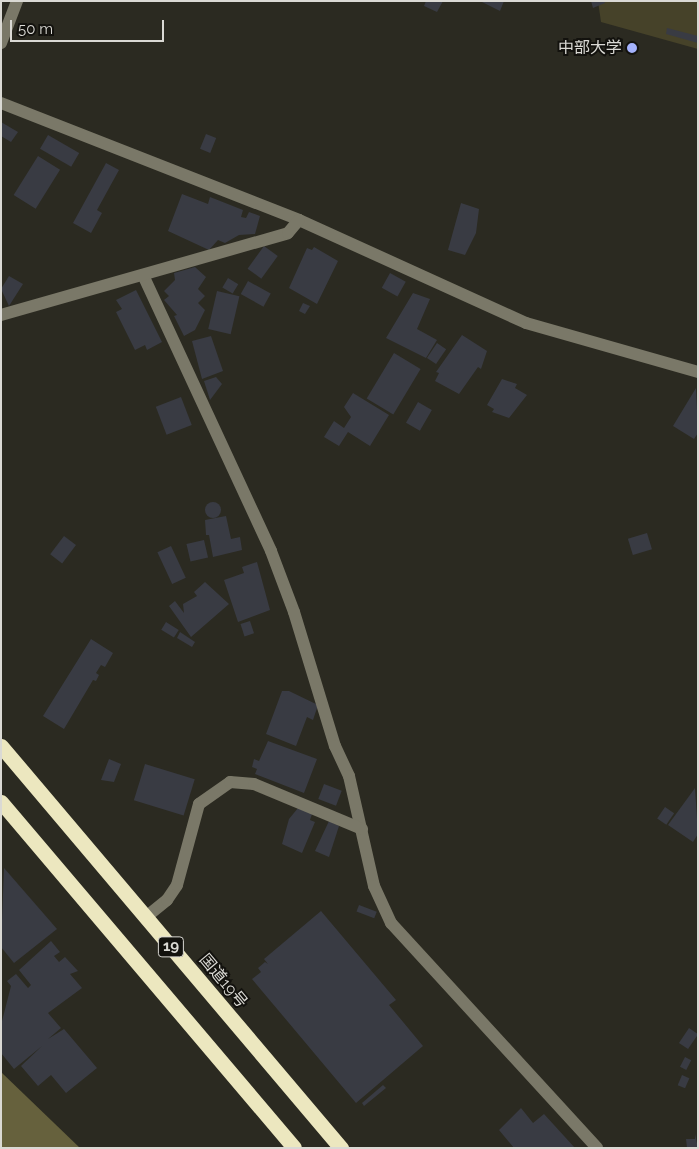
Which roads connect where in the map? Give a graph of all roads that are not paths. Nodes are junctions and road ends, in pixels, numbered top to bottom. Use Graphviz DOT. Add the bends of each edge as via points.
graph roads {
  1 [pos="17,1"];
  2 [pos="1,43"];
  3 [pos="1,104"];
  4 [pos="299,220"];
  5 [pos="143,275"];
  6 [pos="1,316"];
  7 [pos="698,372"];
  8 [pos="1,746"];
  9 [pos="1,802"];
  10 [pos="362,829"];
  11 [pos="146,917"];
  12 [pos="294,1148"];
  13 [pos="341,1148"];
  14 [pos="598,1148"];
  1 -- 2 [label="street"];
  3 -- 4 [label="street"];
  4 -- 5 [label="street" via="288,233"];
  4 -- 7 [label="street" via="526,323"];
  5 -- 6 [label="street"];
  5 -- 10 [label="street" via="271,550 294,612 335,746 350,776"];
  8 -- 11 [label="highway, 国道19号 / 19"];
  9 -- 12 [label="highway, 19"];
  10 -- 11 [label="street" via="254,784 230,782 199,804 176,885 167,900"];
  10 -- 14 [label="street" via="374,886 392,923"];
  11 -- 13 [label="highway, 国道19号 / 19"];
}
